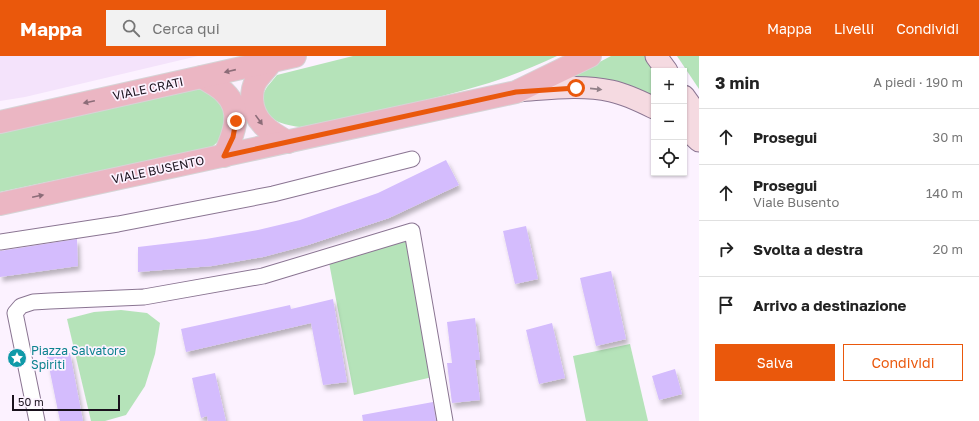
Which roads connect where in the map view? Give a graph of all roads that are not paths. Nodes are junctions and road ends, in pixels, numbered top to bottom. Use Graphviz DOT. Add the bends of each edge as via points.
graph roads {
  1 [pos="295,56"];
  2 [pos="590,56"];
  3 [pos="656,56"];
  4 [pos="272,61"];
  5 [pos="664,68"];
  6 [pos="202,77"];
  7 [pos="516,92"];
  8 [pos="687,100"];
  9 [pos="651,106"];
  10 [pos="699,117"];
  11 [pos="0,122"];
  12 [pos="687,129"];
  13 [pos="699,141"];
  14 [pos="288,142"];
  15 [pos="224,156"];
  16 [pos="412,159"];
  17 [pos="0,204"];
  18 [pos="0,242"];
  19 [pos="37,421"];
  20 [pos="445,421"];
  1 -- 4 [label="main road, VIALE CRATI"];
  2 -- 7 [label="main road, VIALE BUSENTO"];
  3 -- 5 [label="main road"];
  4 -- 6 [label="main road, VIALE CRATI, one-way"];
  4 -- 14 [label="main road, one-way" via="255,82 252,106 262,125 272,134"];
  6 -- 11 [label="main road, VIALE CRATI, one-way"];
  6 -- 15 [label="main road" via="225,93 233,105 236,121 233,137"];
  7 -- 9 [label="main road, one-way" via="576,88 610,91"];
  7 -- 14 [label="main road, VIALE BUSENTO"];
  8 -- 10 [label="main road"];
  12 -- 13 [label="main road"];
  14 -- 15 [label="main road, VIALE BUSENTO"];
  17 -- 15 [label="main road, VIALE BUSENTO, one-way"];
  16 -- 18 [label="street" via="273,194 118,224"];
  19 -- 20 [label="street" via="14,313 22,306 50,300 144,297 263,276 412,231"];
}
